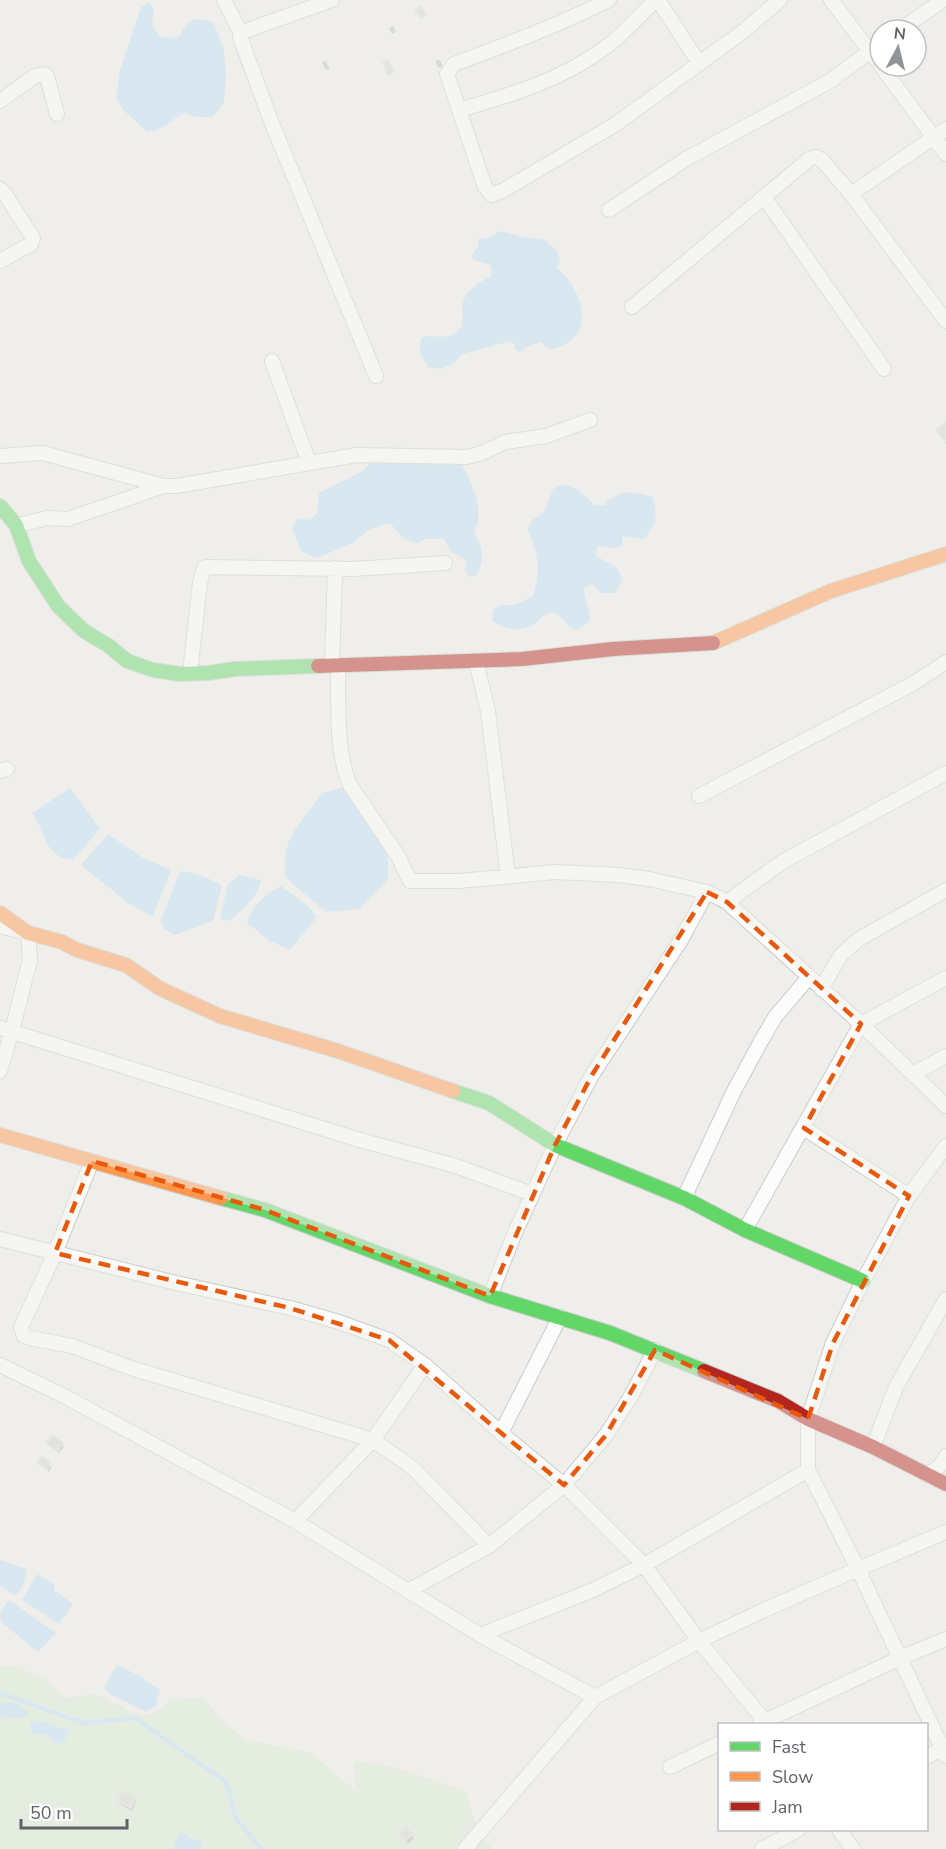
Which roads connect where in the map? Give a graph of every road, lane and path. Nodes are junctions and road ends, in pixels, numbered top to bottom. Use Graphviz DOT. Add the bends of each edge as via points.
graph roads {
  1 [pos="224,0"];
  2 [pos="332,0"];
  3 [pos="609,0"];
  4 [pos="657,0"];
  5 [pos="780,0"];
  6 [pos="831,0"];
  7 [pos="943,0"];
  8 [pos="917,18"];
  9 [pos="241,33"];
  10 [pos="868,40"];
  11 [pos="868,52"];
  12 [pos="699,63"];
  13 [pos="890,78"];
  14 [pos="0,101"];
  15 [pos="459,110"];
  16 [pos="57,114"];
  17 [pos="946,129"];
  18 [pos="933,139"];
  19 [pos="946,154"];
  20 [pos="0,189"];
  21 [pos="851,194"];
  22 [pos="764,197"];
  23 [pos="609,210"];
  24 [pos="0,261"];
  25 [pos="632,307"];
  26 [pos="946,321"];
  27 [pos="272,361"];
  28 [pos="884,369"];
  29 [pos="376,376"];
  30 [pos="590,420"];
  31 [pos="0,456"];
  32 [pos="309,463"];
  33 [pos="164,486"];
  34 [pos="0,507"];
  35 [pos="16,526"];
  36 [pos="946,554"];
  37 [pos="445,563"];
  38 [pos="335,568"];
  39 [pos="476,661"];
  40 [pos="946,662"];
  41 [pos="335,665"];
  42 [pos="190,673"];
  43 [pos="946,773"];
  44 [pos="699,796"];
  45 [pos="508,877"];
  46 [pos="946,890"];
  47 [pos="707,892"];
  48 [pos="727,902"];
  49 [pos="0,913"];
  50 [pos="0,926"];
  51 [pos="28,933"];
  52 [pos="809,977"];
  53 [pos="946,978"];
  54 [pos="821,989"];
  55 [pos="861,1024"];
  56 [pos="6,1030"];
  57 [pos="946,1056"];
  58 [pos="0,1071"];
  59 [pos="913,1074"];
  60 [pos="946,1106"];
  61 [pos="804,1128"];
  62 [pos="0,1135"];
  63 [pos="555,1145"];
  64 [pos="946,1146"];
  65 [pos="92,1161"];
  66 [pos="532,1194"];
  67 [pos="909,1196"];
  68 [pos="684,1198"];
  69 [pos="745,1230"];
  70 [pos="0,1239"];
  71 [pos="56,1252"];
  72 [pos="863,1281"];
  73 [pos="490,1296"];
  74 [pos="946,1299"];
  75 [pos="560,1317"];
  76 [pos="655,1350"];
  77 [pos="0,1365"];
  78 [pos="425,1365"];
  79 [pos="808,1419"];
  80 [pos="501,1433"];
  81 [pos="373,1440"];
  82 [pos="873,1447"];
  83 [pos="946,1456"];
  84 [pos="808,1470"];
  85 [pos="927,1475"];
  86 [pos="946,1484"];
  87 [pos="564,1485"];
  88 [pos="296,1521"];
  89 [pos="946,1532"];
  90 [pos="489,1546"];
  91 [pos="644,1565"];
  92 [pos="858,1569"];
  93 [pos="408,1591"];
  94 [pos="480,1635"];
  95 [pos="946,1639"];
  96 [pos="699,1641"];
  97 [pos="900,1658"];
  98 [pos="595,1697"];
  99 [pos="763,1723"];
  100 [pos="766,1723"];
  101 [pos="718,1744"];
  102 [pos="945,1750"];
  103 [pos="928,1757"];
  104 [pos="670,1767"];
  105 [pos="796,1831"];
  106 [pos="840,1831"];
  107 [pos="465,1849"];
  108 [pos="762,1849"];
  109 [pos="853,1849"];
  1 -- 9 [label="street"];
  2 -- 9 [label="street"];
  3 -- 15 [label="street" via="454,64 447,74"];
  4 -- 12 [label="street"];
  4 -- 15 [label="street" via="607,46 582,63 532,88"];
  5 -- 12 [label="street"];
  6 -- 10 [label="street"];
  7 -- 8 [label="street"];
  9 -- 29 [label="street" via="241,43 271,121"];
  11 -- 23 [label="street" via="830,81 686,159"];
  12 -- 15 [label="street" via="616,124 492,195 485,187"];
  13 -- 18 [label="street"];
  14 -- 16 [label="street" via="35,76 45,74"];
  17 -- 18 [label="street"];
  18 -- 19 [label="street"];
  18 -- 21 [label="street"];
  20 -- 24 [label="street" via="33,238 31,244"];
  21 -- 22 [label="street" via="816,157"];
  21 -- 26 [label="street"];
  22 -- 25 [label="street"];
  22 -- 28 [label="street"];
  27 -- 32 [label="street"];
  30 -- 32 [label="street" via="546,436 505,442 467,457 357,455"];
  31 -- 33 [label="street" via="43,453"];
  32 -- 33 [label="street"];
  33 -- 35 [label="street" via="68,519 47,518"];
  34 -- 35 [label="street"];
  35 -- 42 [label="street" via="40,581 59,607 94,639 135,664 160,672"];
  36 -- 39 [label="street" via="831,591 718,642"];
  37 -- 38 [label="street"];
  38 -- 41 [label="street"];
  38 -- 42 [label="street" via="204,568"];
  39 -- 41 [label="street"];
  39 -- 45 [label="street" via="488,711"];
  40 -- 44 [label="street" via="914,683"];
  41 -- 42 [label="street"];
  41 -- 45 [label="street" via="345,773 409,879 440,882"];
  43 -- 48 [label="street" via="782,862"];
  45 -- 47 [label="street" via="555,872 619,875"];
  46 -- 54 [label="street" via="860,939 841,956"];
  47 -- 48 [label="street"];
  47 -- 63 [label="street" via="681,940 592,1075"];
  48 -- 52 [label="street"];
  49 -- 51 [label="street"];
  50 -- 51 [label="street"];
  51 -- 56 [label="street" via="30,960"];
  51 -- 63 [label="street" via="126,965 159,988 220,1016 489,1103"];
  52 -- 54 [label="street"];
  52 -- 68 [label="street" via="775,1017 734,1091"];
  53 -- 55 [label="street"];
  54 -- 55 [label="street"];
  55 -- 59 [label="street"];
  55 -- 61 [label="street"];
  56 -- 58 [label="street"];
  56 -- 66 [label="street" via="456,1166"];
  57 -- 59 [label="street"];
  59 -- 60 [label="street"];
  61 -- 67 [label="street"];
  61 -- 69 [label="street"];
  62 -- 65 [label="street"];
  63 -- 66 [label="street"];
  63 -- 68 [label="street"];
  64 -- 67 [label="street"];
  65 -- 71 [label="street"];
  65 -- 73 [label="street" via="265,1210"];
  66 -- 73 [label="street"];
  67 -- 72 [label="street"];
  68 -- 69 [label="street"];
  69 -- 72 [label="street"];
  70 -- 71 [label="street"];
  71 -- 78 [label="street" via="339,1322 389,1340"];
  71 -- 81 [label="street" via="21,1327 24,1336 72,1347"];
  72 -- 79 [label="street" via="833,1343"];
  73 -- 75 [label="street"];
  74 -- 82 [label="street" via="896,1386"];
  75 -- 76 [label="street"];
  75 -- 80 [label="street"];
  76 -- 79 [label="street" via="778,1401"];
  76 -- 87 [label="street" via="606,1435"];
  77 -- 88 [label="street"];
  78 -- 80 [label="street"];
  78 -- 81 [label="street"];
  79 -- 82 [label="street"];
  79 -- 84 [label="street"];
  80 -- 87 [label="street"];
  81 -- 88 [label="street"];
  81 -- 90 [label="street" via="413,1468"];
  82 -- 85 [label="street"];
  83 -- 85 [label="street"];
  84 -- 91 [label="street"];
  84 -- 92 [label="street"];
  85 -- 86 [label="street"];
  87 -- 90 [label="street"];
  87 -- 91 [label="street"];
  88 -- 93 [label="street"];
  89 -- 92 [label="street"];
  90 -- 93 [label="street"];
  91 -- 94 [label="street"];
  91 -- 96 [label="street"];
  92 -- 96 [label="street"];
  92 -- 97 [label="street"];
  93 -- 94 [label="street"];
  94 -- 98 [label="street"];
  95 -- 97 [label="street"];
  96 -- 98 [label="street"];
  96 -- 99 [label="street"];
  97 -- 100 [label="street"];
  97 -- 102 [label="street"];
  98 -- 107 [label="street"];
  101 -- 104 [label="street"];
  102 -- 103 [label="street"];
  105 -- 108 [label="street"];
  106 -- 109 [label="street"];
}
